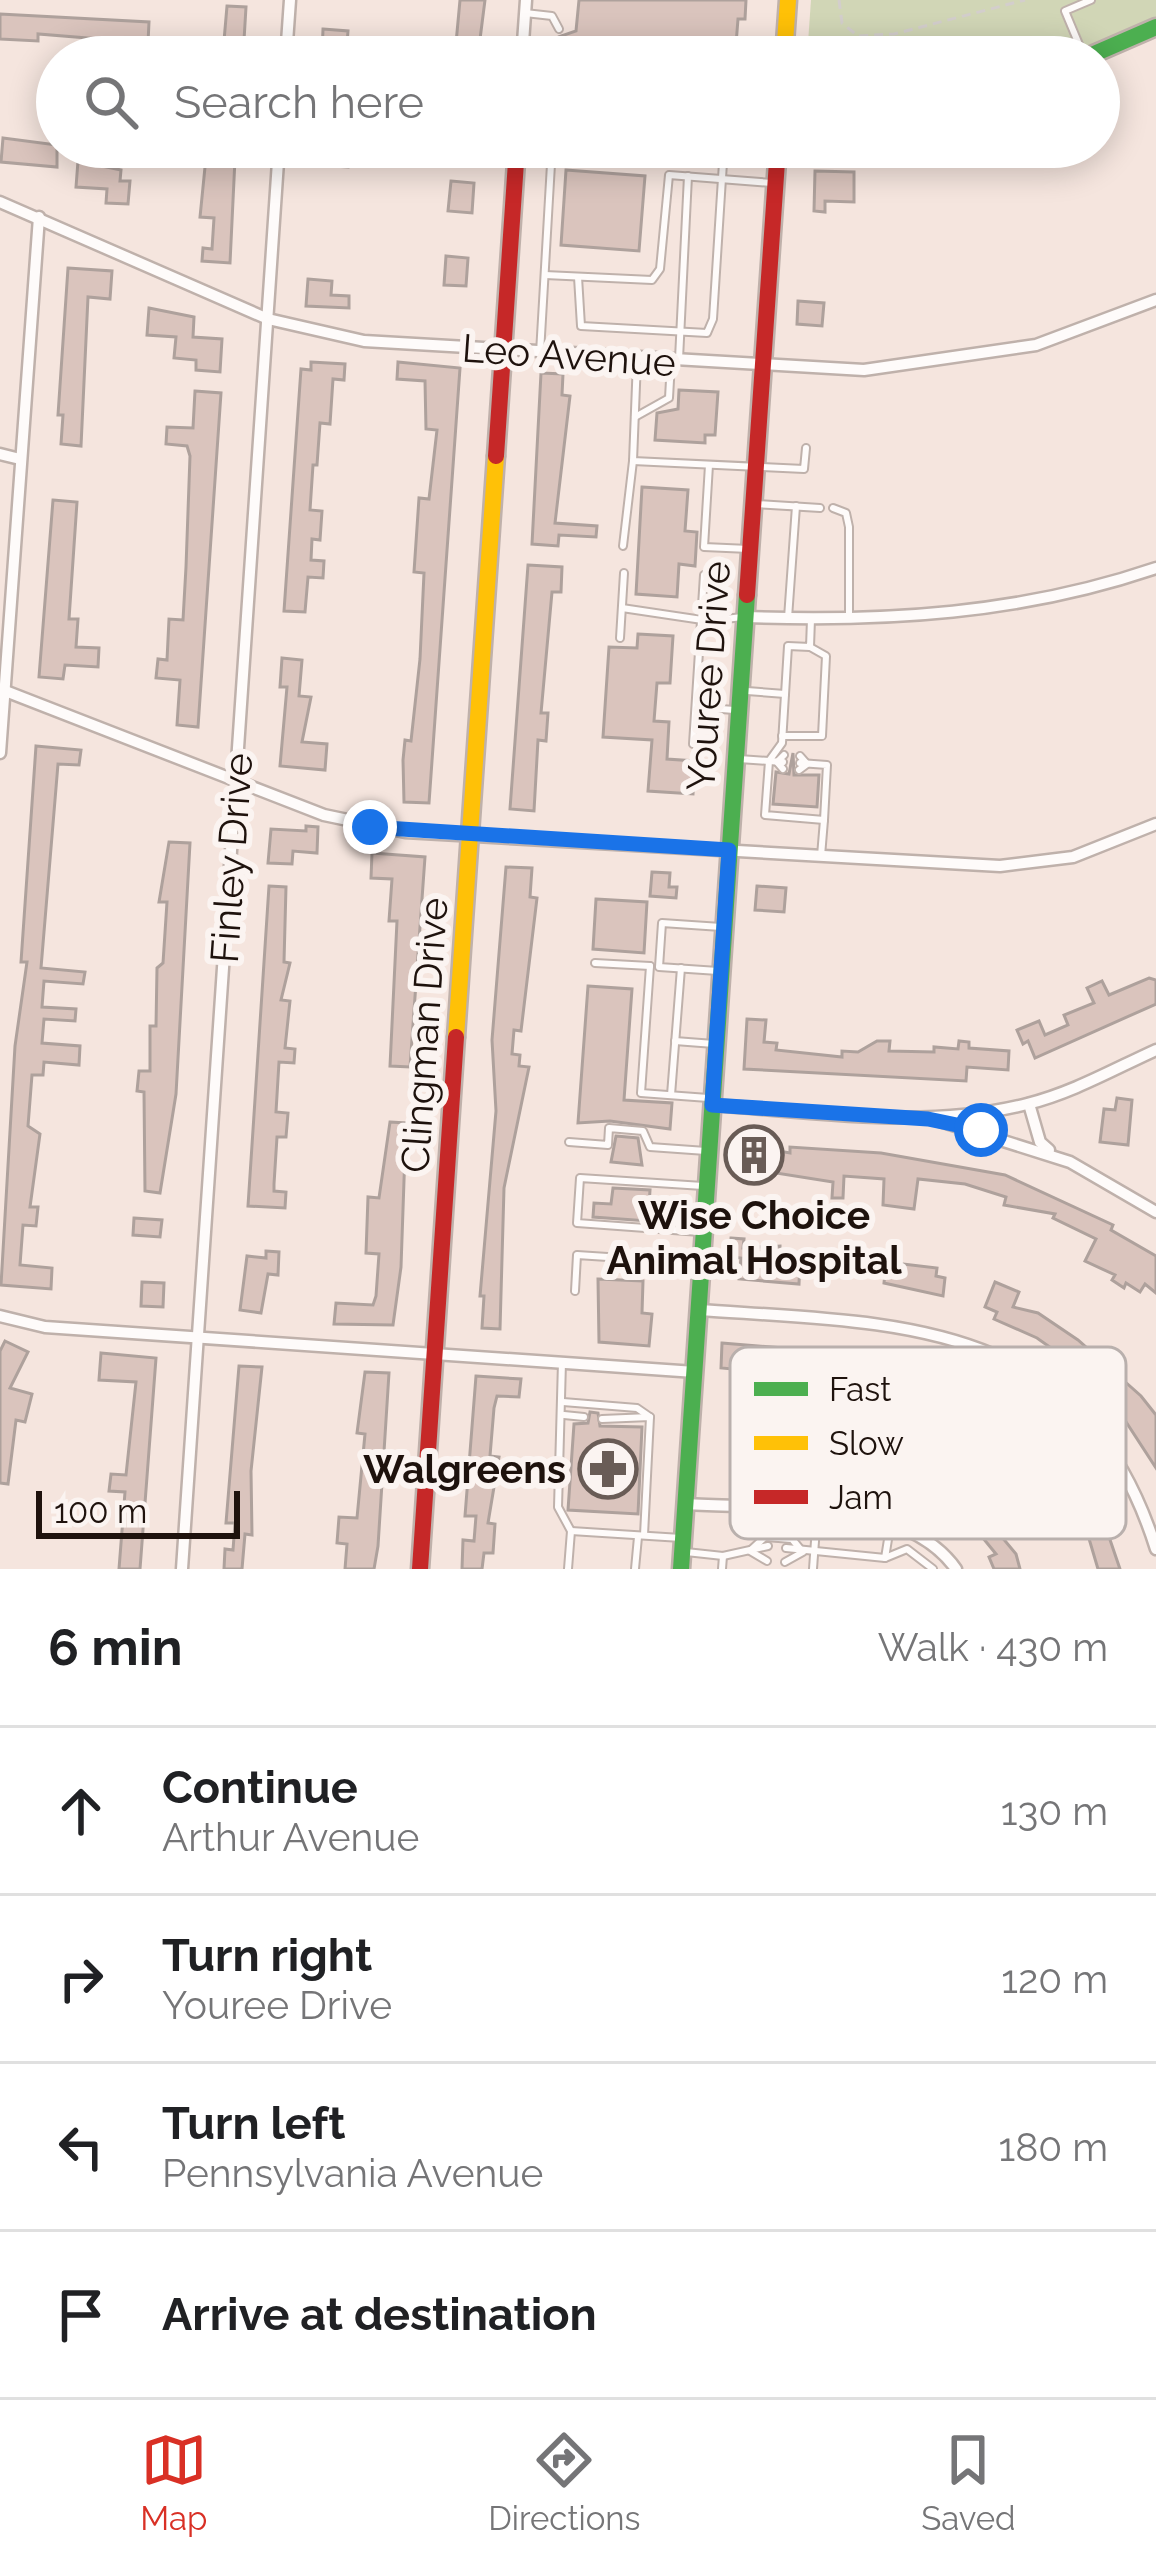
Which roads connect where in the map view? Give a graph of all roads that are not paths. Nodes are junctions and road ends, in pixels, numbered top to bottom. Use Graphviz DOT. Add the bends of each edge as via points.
graph roads {
  1 [pos="290,0"];
  2 [pos="788,0"];
  3 [pos="1091,0"];
  4 [pos="526,6"];
  5 [pos="1156,27"];
  6 [pos="559,29"];
  7 [pos="287,36"];
  8 [pos="524,36"];
  9 [pos="785,36"];
  10 [pos="1077,36"];
  11 [pos="1120,42"];
  12 [pos="279,168"];
  13 [pos="516,168"];
  14 [pos="551,168"];
  15 [pos="723,168"];
  16 [pos="776,168"];
  17 [pos="688,176"];
  18 [pos="722,179"];
  19 [pos="775,183"];
  20 [pos="0,202"];
  21 [pos="39,217"];
  22 [pos="545,274"];
  23 [pos="578,277"];
  24 [pos="1156,300"];
  25 [pos="268,319"];
  26 [pos="680,334"];
  27 [pos="503,350"];
  28 [pos="541,353"];
  29 [pos="638,360"];
  30 [pos="675,362"];
  31 [pos="762,367"];
  32 [pos="634,417"];
  33 [pos="806,448"];
  34 [pos="0,454"];
  35 [pos="20,459"];
  36 [pos="633,461"];
  37 [pos="710,464"];
  38 [pos="756,467"];
  39 [pos="753,504"];
  40 [pos="820,504"];
  41 [pos="796,506"];
  42 [pos="836,507"];
  43 [pos="623,546"];
  44 [pos="749,549"];
  45 [pos="1156,568"];
  46 [pos="624,573"];
  47 [pos="704,574"];
  48 [pos="622,608"];
  49 [pos="745,616"];
  50 [pos="701,618"];
  51 [pos="788,618"];
  52 [pos="811,620"];
  53 [pos="849,620"];
  54 [pos="620,638"];
  55 [pos="810,647"];
  56 [pos="2,690"];
  57 [pos="740,691"];
  58 [pos="785,694"];
  59 [pos="696,707"];
  60 [pos="738,710"];
  61 [pos="782,736"];
  62 [pos="693,744"];
  63 [pos="0,753"];
  64 [pos="735,759"];
  65 [pos="779,762"];
  66 [pos="802,763"];
  67 [pos="237,782"];
  68 [pos="824,820"];
  69 [pos="1156,824"];
  70 [pos="471,836"];
  71 [pos="729,850"];
  72 [pos="821,856"];
  73 [pos="724,928"];
  74 [pos="595,963"];
  75 [pos="655,966"];
  76 [pos="681,968"];
  77 [pos="721,971"];
  78 [pos="675,1041"];
  79 [pos="716,1044"];
  80 [pos="1156,1051"];
  81 [pos="671,1095"];
  82 [pos="713,1101"];
  83 [pos="1029,1104"];
  84 [pos="928,1119"];
  85 [pos="569,1142"];
  86 [pos="709,1151"];
  87 [pos="1056,1156"];
  88 [pos="707,1186"];
  89 [pos="1156,1212"];
  90 [pos="704,1232"];
  91 [pos="702,1264"];
  92 [pos="575,1291"];
  93 [pos="699,1310"];
  94 [pos="0,1316"];
  95 [pos="199,1338"];
  96 [pos="972,1347"];
  97 [pos="435,1353"];
  98 [pos="562,1362"];
  99 [pos="695,1372"];
  100 [pos="563,1402"];
  101 [pos="564,1415"];
  102 [pos="584,1417"];
  103 [pos="650,1417"];
  104 [pos="602,1419"];
  105 [pos="1126,1478"];
  106 [pos="686,1504"];
  107 [pos="730,1507"];
  108 [pos="571,1531"];
  109 [pos="641,1535"];
  110 [pos="763,1539"];
  111 [pos="792,1539"];
  112 [pos="815,1539"];
  113 [pos="889,1539"];
  114 [pos="924,1539"];
  115 [pos="1156,1550"];
  116 [pos="750,1551"];
  117 [pos="803,1552"];
  118 [pos="683,1553"];
  119 [pos="814,1553"];
  120 [pos="724,1556"];
  121 [pos="885,1558"];
  122 [pos="182,1569"];
  123 [pos="421,1569"];
  124 [pos="568,1569"];
  125 [pos="635,1569"];
  126 [pos="722,1569"];
  127 [pos="813,1569"];
  128 [pos="933,1569"];
  129 [pos="956,1569"];
  1 -- 7 [label="street"];
  2 -- 9 [label="street"];
  3 -- 10 [label="lane" via="1065,10"];
  4 -- 6 [label="lane" via="552,16"];
  4 -- 8 [label="street"];
  5 -- 11 [label="street"];
  12 -- 25 [label="street, Finley Drive"];
  13 -- 27 [label="street, Clingman Drive"];
  14 -- 22 [label="lane"];
  15 -- 18 [label="lane"];
  16 -- 19 [label="street, Youree Drive"];
  17 -- 18 [label="lane"];
  17 -- 23 [label="lane" via="666,181 657,277"];
  17 -- 26 [label="lane"];
  18 -- 19 [label="lane"];
  18 -- 26 [label="lane" via="713,319 707,333"];
  19 -- 31 [label="street, Youree Drive"];
  20 -- 21 [label="street, Leo Avenue"];
  21 -- 25 [label="street, Leo Avenue"];
  21 -- 35 [label="street"];
  22 -- 23 [label="lane"];
  22 -- 28 [label="lane"];
  23 -- 26 [label="lane" via="581,326"];
  24 -- 31 [label="street, Leo Avenue" via="983,356 864,370"];
  25 -- 27 [label="street, Leo Avenue" via="364,341"];
  25 -- 67 [label="street, Finley Drive"];
  26 -- 30 [label="lane"];
  27 -- 28 [label="street, Leo Avenue"];
  27 -- 70 [label="street, Clingman Drive"];
  28 -- 29 [label="street, Leo Avenue"];
  29 -- 30 [label="street, Leo Avenue"];
  29 -- 32 [label="lane"];
  30 -- 31 [label="street, Leo Avenue"];
  30 -- 32 [label="lane" via="668,398"];
  31 -- 38 [label="street, Youree Drive"];
  32 -- 36 [label="lane"];
  33 -- 38 [label="lane" via="804,469"];
  34 -- 35 [label="street"];
  35 -- 56 [label="street"];
  36 -- 37 [label="lane"];
  36 -- 43 [label="lane"];
  37 -- 38 [label="lane"];
  37 -- 44 [label="lane" via="704,547"];
  38 -- 39 [label="street, Youree Drive"];
  39 -- 41 [label="lane"];
  39 -- 44 [label="street, Youree Drive"];
  40 -- 41 [label="lane"];
  41 -- 51 [label="lane"];
  42 -- 53 [label="lane" via="849,527"];
  44 -- 49 [label="street, Youree Drive"];
  45 -- 53 [label="street" via="1030,602"];
  46 -- 48 [label="lane"];
  47 -- 50 [label="lane"];
  48 -- 50 [label="lane"];
  48 -- 54 [label="lane"];
  49 -- 50 [label="lane"];
  49 -- 51 [label="street"];
  49 -- 57 [label="street, Youree Drive"];
  50 -- 59 [label="lane"];
  51 -- 52 [label="street"];
  52 -- 53 [label="street"];
  52 -- 55 [label="lane"];
  55 -- 58 [label="lane" via="788,646"];
  55 -- 61 [label="lane" via="826,656 821,736"];
  56 -- 63 [label="street"];
  56 -- 67 [label="street"];
  57 -- 58 [label="lane"];
  57 -- 60 [label="street, Youree Drive"];
  58 -- 61 [label="lane"];
  59 -- 60 [label="lane"];
  59 -- 62 [label="lane"];
  60 -- 64 [label="street, Youree Drive"];
  61 -- 65 [label="lane"];
  64 -- 65 [label="lane"];
  64 -- 71 [label="street, Youree Drive"];
  65 -- 68 [label="lane" via="765,815"];
  66 -- 68 [label="lane" via="827,765"];
  67 -- 70 [label="street" via="343,821"];
  67 -- 95 [label="street, Finley Drive"];
  68 -- 72 [label="lane"];
  69 -- 72 [label="street" via="1039,863"];
  70 -- 71 [label="street"];
  70 -- 97 [label="street, Clingman Drive"];
  71 -- 72 [label="street"];
  71 -- 73 [label="street, Youree Drive"];
  73 -- 75 [label="lane" via="662,923"];
  73 -- 77 [label="street, Youree Drive"];
  74 -- 75 [label="lane"];
  75 -- 76 [label="lane"];
  75 -- 81 [label="lane" via="641,1093"];
  76 -- 77 [label="lane"];
  76 -- 78 [label="lane"];
  77 -- 79 [label="street, Youree Drive"];
  78 -- 79 [label="lane"];
  78 -- 81 [label="lane"];
  79 -- 82 [label="street, Youree Drive"];
  80 -- 83 [label="street"];
  81 -- 82 [label="lane"];
  82 -- 84 [label="street"];
  82 -- 86 [label="street, Youree Drive"];
  83 -- 84 [label="street"];
  83 -- 87 [label="street" via="1040,1142"];
  84 -- 87 [label="street"];
  85 -- 86 [label="lane" via="608,1145 609,1128 643,1130 650,1147"];
  86 -- 88 [label="street, Youree Drive"];
  87 -- 89 [label="street"];
  88 -- 90 [label="street, Youree Drive"];
  88 -- 90 [label="lane" via="580,1178 577,1223"];
  90 -- 91 [label="street, Youree Drive"];
  91 -- 92 [label="lane" via="577,1255"];
  91 -- 93 [label="street, Youree Drive"];
  93 -- 96 [label="street" via="898,1324"];
  93 -- 99 [label="street, Youree Drive"];
  94 -- 95 [label="street"];
  95 -- 97 [label="street"];
  95 -- 122 [label="street, Finley Drive"];
  97 -- 98 [label="street"];
  97 -- 123 [label="street, Clingman Drive"];
  98 -- 99 [label="street"];
  98 -- 100 [label="lane"];
  99 -- 106 [label="street, Youree Drive"];
  100 -- 101 [label="lane"];
  100 -- 103 [label="lane" via="637,1408"];
  101 -- 102 [label="lane"];
  101 -- 108 [label="lane" via="558,1507"];
  103 -- 104 [label="lane"];
  103 -- 109 [label="lane"];
  105 -- 115 [label="street"];
  106 -- 107 [label="street"];
  106 -- 118 [label="street, Youree Drive"];
  108 -- 109 [label="lane"];
  108 -- 124 [label="lane"];
  109 -- 118 [label="lane"];
  109 -- 125 [label="lane"];
  110 -- 116 [label="lane"];
  111 -- 117 [label="lane"];
  112 -- 119 [label="lane"];
  113 -- 121 [label="lane"];
  114 -- 129 [label="street"];
  116 -- 116 [label="lane" via="768,1554"];
  116 -- 120 [label="lane"];
  117 -- 117 [label="lane" via="785,1555"];
  117 -- 119 [label="lane"];
  118 -- 120 [label="lane"];
  119 -- 121 [label="lane"];
  119 -- 127 [label="lane"];
  120 -- 126 [label="lane"];
  121 -- 128 [label="lane" via="907,1550"];
}
